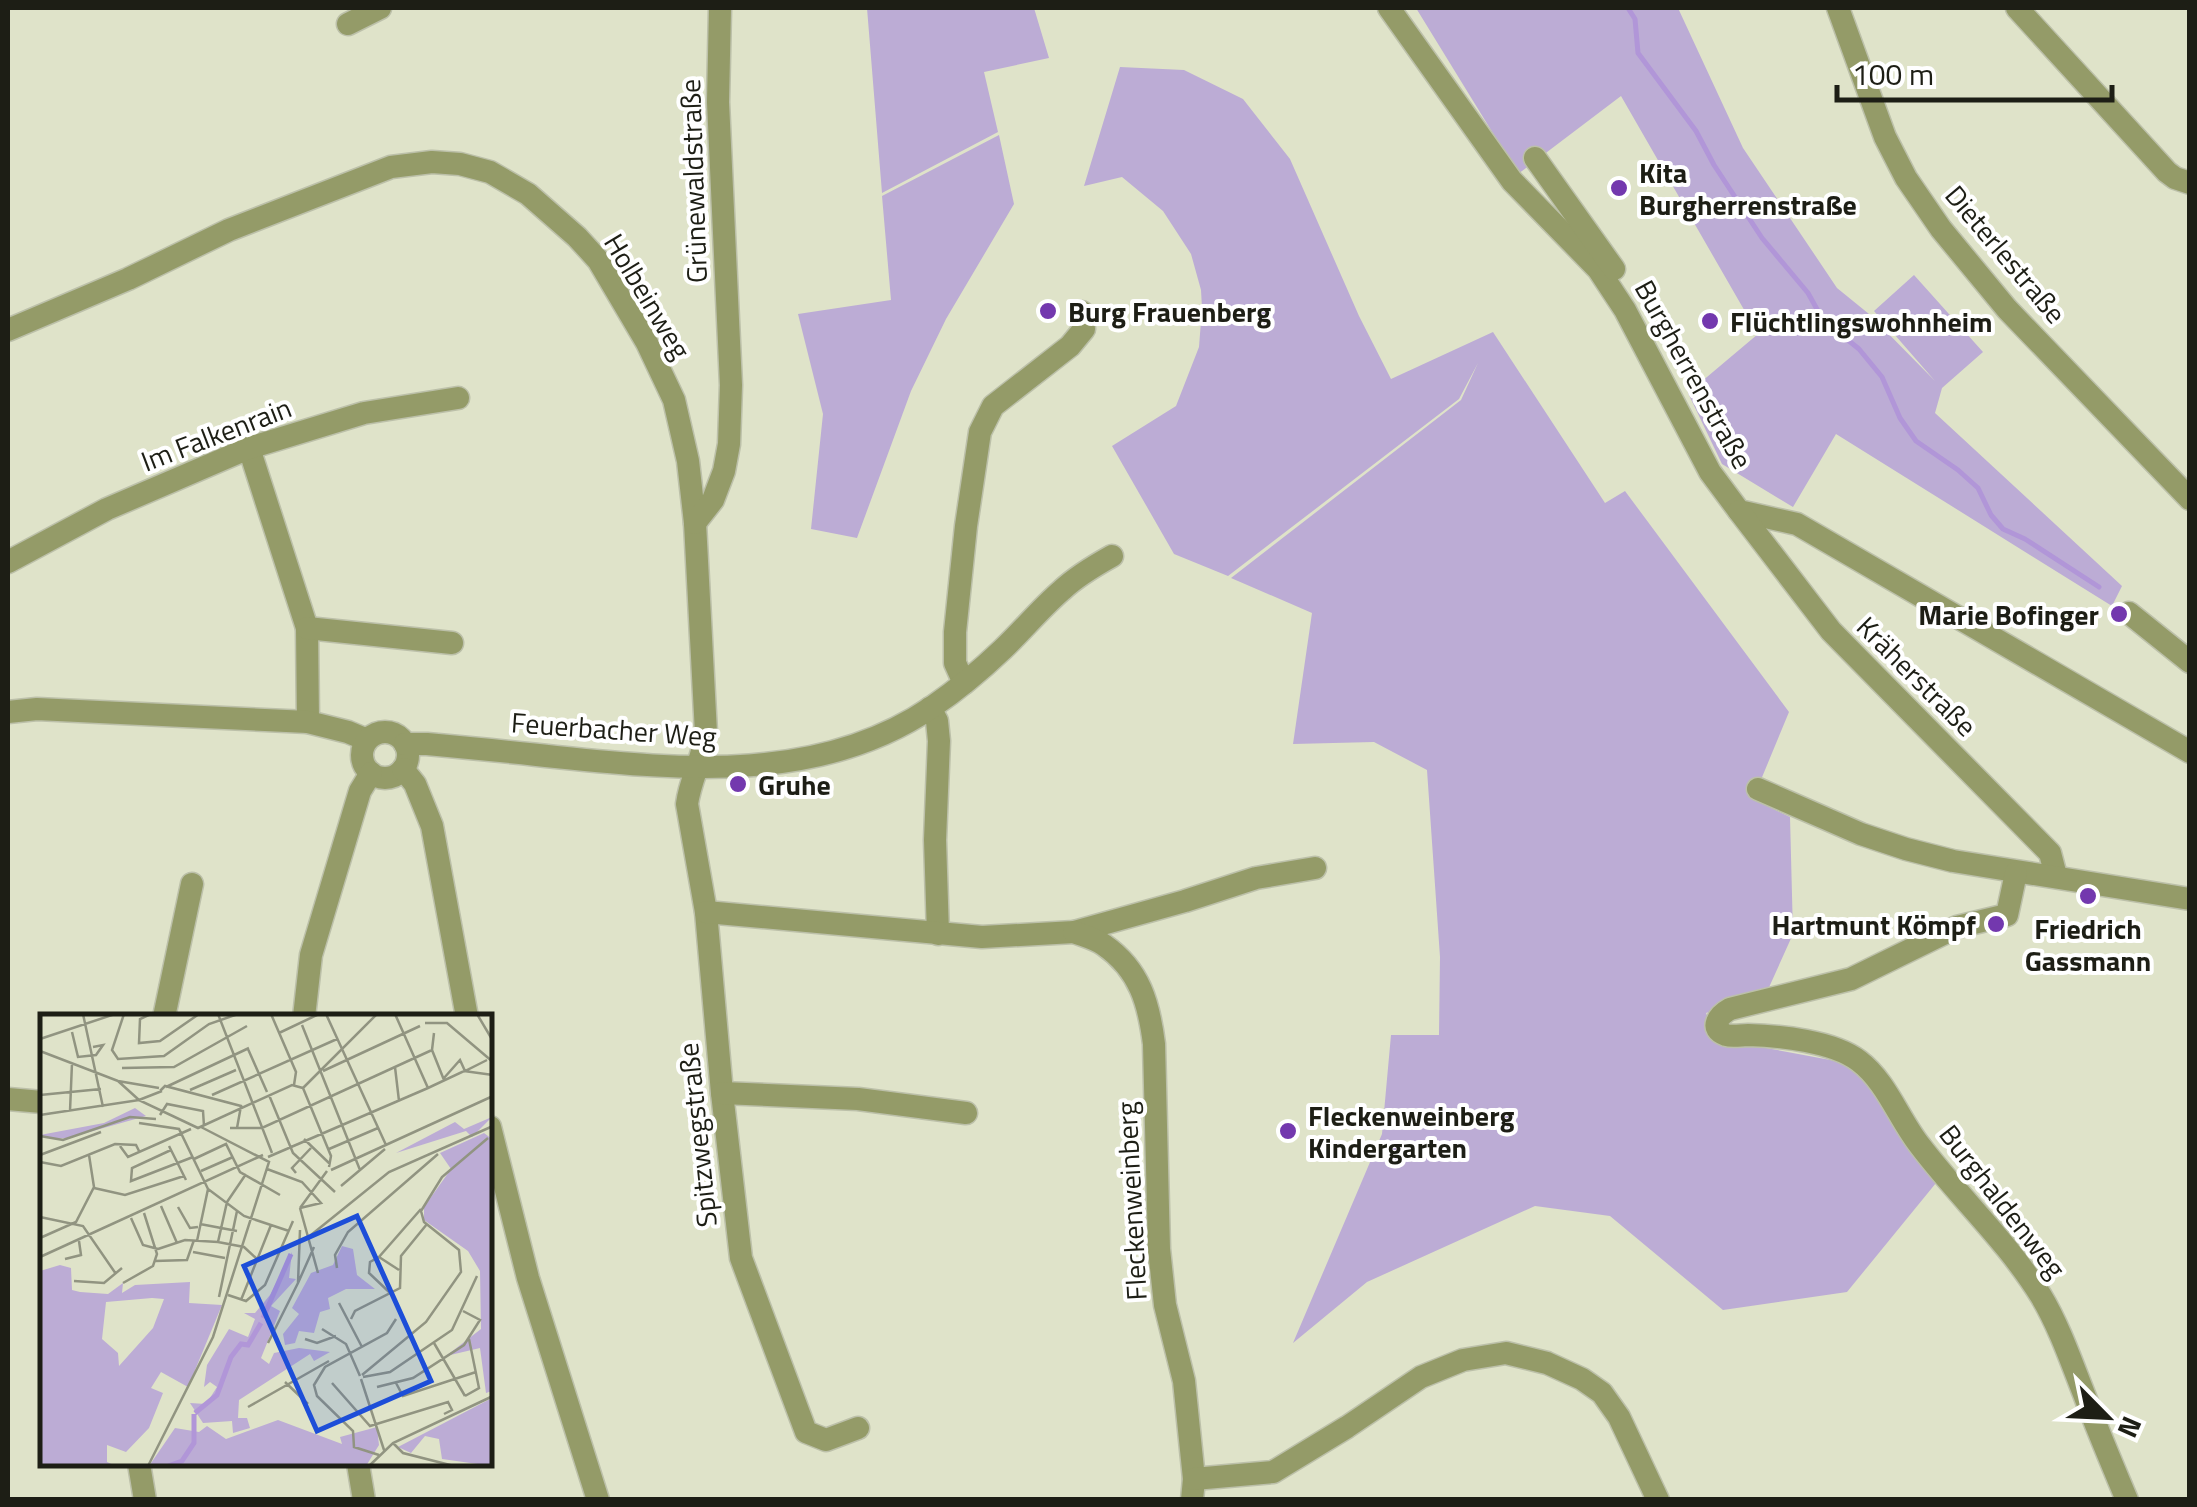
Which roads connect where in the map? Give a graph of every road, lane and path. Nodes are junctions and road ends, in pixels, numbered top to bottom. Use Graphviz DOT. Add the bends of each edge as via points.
graph roads {
  1 [pos="380,8"];
  2 [pos="720,8"];
  3 [pos="1389,8"];
  4 [pos="1838,8"];
  5 [pos="2017,8"];
  6 [pos="348,24"];
  7 [pos="1535,158"];
  8 [pos="2190,183"];
  9 [pos="1625,310"];
  10 [pos="1082,312"];
  11 [pos="8,330"];
  12 [pos="458,398"];
  13 [pos="249,448"];
  14 [pos="2190,499"];
  15 [pos="1739,511"];
  16 [pos="695,524"];
  17 [pos="1112,556"];
  18 [pos="8,562"];
  19 [pos="2129,613"];
  20 [pos="307,628"];
  21 [pos="452,644"];
  22 [pos="2190,662"];
  23 [pos="964,683"];
  24 [pos="930,708"];
  25 [pos="8,712"];
  26 [pos="308,722"];
  27 [pos="368,740"];
  28 [pos="406,744"];
  29 [pos="2190,752"];
  30 [pos="697,767"];
  31 [pos="403,769"];
  32 [pos="371,773"];
  33 [pos="1758,789"];
  34 [pos="1315,868"];
  35 [pos="2016,873"];
  36 [pos="2056,876"];
  37 [pos="192,884"];
  38 [pos="2190,899"];
  39 [pos="706,912"];
  40 [pos="1074,932"];
  41 [pos="938,934"];
  42 [pos="165,1014"];
  43 [pos="304,1014"];
  44 [pos="466,1014"];
  45 [pos="722,1093"];
  46 [pos="8,1099"];
  47 [pos="40,1102"];
  48 [pos="966,1113"];
  49 [pos="492,1135"];
  50 [pos="858,1428"];
  51 [pos="140,1467"];
  52 [pos="358,1467"];
  53 [pos="1193,1489"];
  54 [pos="145,1500"];
  55 [pos="364,1500"];
  56 [pos="598,1500"];
  57 [pos="1658,1500"];
  58 [pos="2128,1500"];
  1 -- 6 [label="street"];
  2 -- 16 [label="street, Grünewaldstraße" via="729,444 713,500"];
  3 -- 9 [label="street, Burgherrenstraße" via="1512,180 1598,269"];
  4 -- 14 [label="street, Dieterlestraße" via="1885,137 1942,229"];
  5 -- 8 [label="street" via="2167,172"];
  7 -- 9 [label="street" via="1625,287"];
  9 -- 15 [label="street, Burgherrenstraße" via="1710,472"];
  10 -- 23 [label="street" via="1084,329 1070,346 993,406 980,432 955,632 955,663"];
  11 -- 16 [label="street, Holbeinweg" via="229,230 391,168 432,162 490,172 528,194 577,237 647,343 674,400"];
  12 -- 13 [label="street, Im Falkenrain" via="364,413"];
  13 -- 18 [label="street, Im Falkenrain" via="106,509"];
  13 -- 20 [label="street"];
  15 -- 29 [label="street, Burgherrenstraße" via="1796,524"];
  15 -- 36 [label="street, Kräherstraße" via="1831,632 2050,853"];
  16 -- 30 [label="street, Holbeinweg" via="706,733"];
  17 -- 23 [label="street, Feuerbacher Weg" via="1061,590"];
  19 -- 22 [label="street"];
  20 -- 21 [label="street"];
  20 -- 26 [label="street"];
  23 -- 24 [label="street, Feuerbacher Weg"];
  24 -- 30 [label="street, Feuerbacher Weg" via="830,752 787,762"];
  24 -- 41 [label="street" via="940,741"];
  25 -- 26 [label="street, Feuerbacher Weg"];
  26 -- 27 [label="street, Feuerbacher Weg"];
  27 -- 28 [label="street, Feuerbacher Weg" via="383,732"];
  27 -- 32 [label="street" via="362,757"];
  28 -- 30 [label="street, Feuerbacher Weg"];
  28 -- 31 [label="street"];
  30 -- 39 [label="street, Spitzwegstraße" via="687,804"];
  31 -- 32 [label="street" via="388,777"];
  31 -- 44 [label="street" via="432,826"];
  32 -- 43 [label="street" via="311,956"];
  33 -- 35 [label="street" via="1906,849"];
  34 -- 40 [label="street" via="1256,878"];
  35 -- 36 [label="street"];
  35 -- 58 [label="street, Burghaldenweg" via="2007,915 1957,927 1851,979 1730,1008 1720,1014 1717,1028 1732,1036 1789,1038 1838,1050 1883,1087 1922,1149 2043,1298"];
  36 -- 38 [label="street"];
  37 -- 42 [label="street"];
  39 -- 41 [label="street"];
  39 -- 45 [label="street, Spitzwegstraße"];
  40 -- 41 [label="street"];
  40 -- 53 [label="street, Fleckenweinberg" via="1103,944 1126,966 1150,1013 1159,1249 1184,1382"];
  45 -- 48 [label="street"];
  45 -- 50 [label="street, Spitzwegstraße" via="741,1258 806,1432 826,1440"];
  46 -- 47 [label="street"];
  49 -- 56 [label="street" via="528,1278"];
  51 -- 54 [label="street"];
  52 -- 55 [label="street"];
  53 -- 57 [label="street" via="1272,1472 1421,1377 1506,1353 1546,1363 1602,1393"];
}
